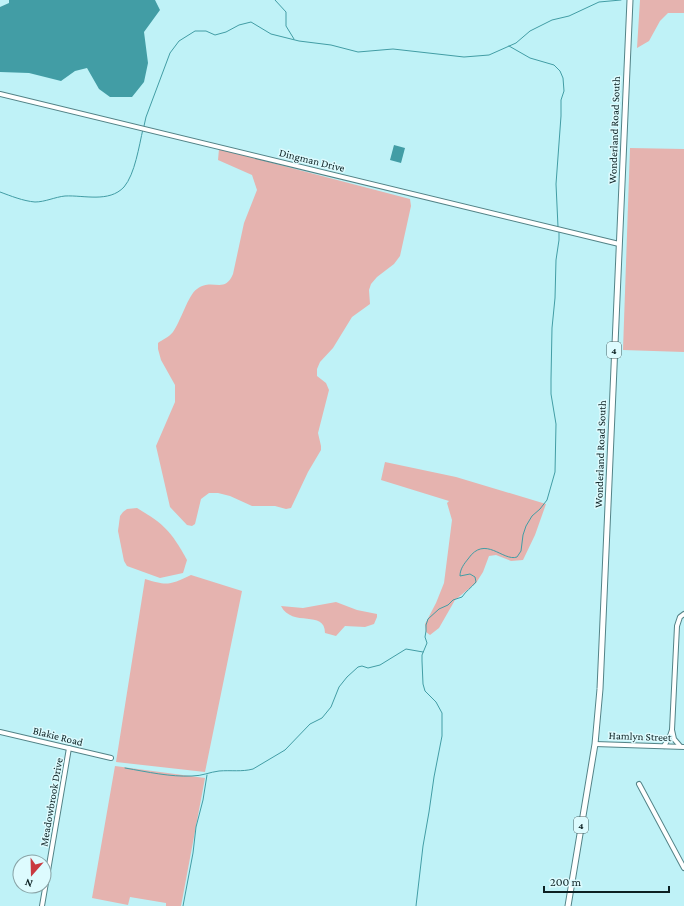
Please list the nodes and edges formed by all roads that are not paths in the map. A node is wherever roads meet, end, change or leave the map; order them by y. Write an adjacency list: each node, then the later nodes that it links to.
1 (630, 0): 3 (main road, Wonderland Road South / 4)
2 (0, 94): 3 (street, Dingman Drive)
3 (619, 244): 7 (main road, Wonderland Road South / 4)
4 (684, 614): 5 (street)
5 (672, 730): 8 (street); 9 (street)
6 (0, 732): 10 (street, Blakie Road)
7 (595, 744): 8 (street, Hamlyn Street); 15 (main road, Wonderland Road South / 4)
8 (664, 746): 9 (street, Hamlyn Street)
9 (682, 747)
10 (69, 748): 11 (street, Blakie Road); 14 (street, Meadowbrook Drive)
11 (111, 758)
12 (639, 784): 13 (street)
13 (684, 868)
14 (42, 906)
15 (568, 906)

